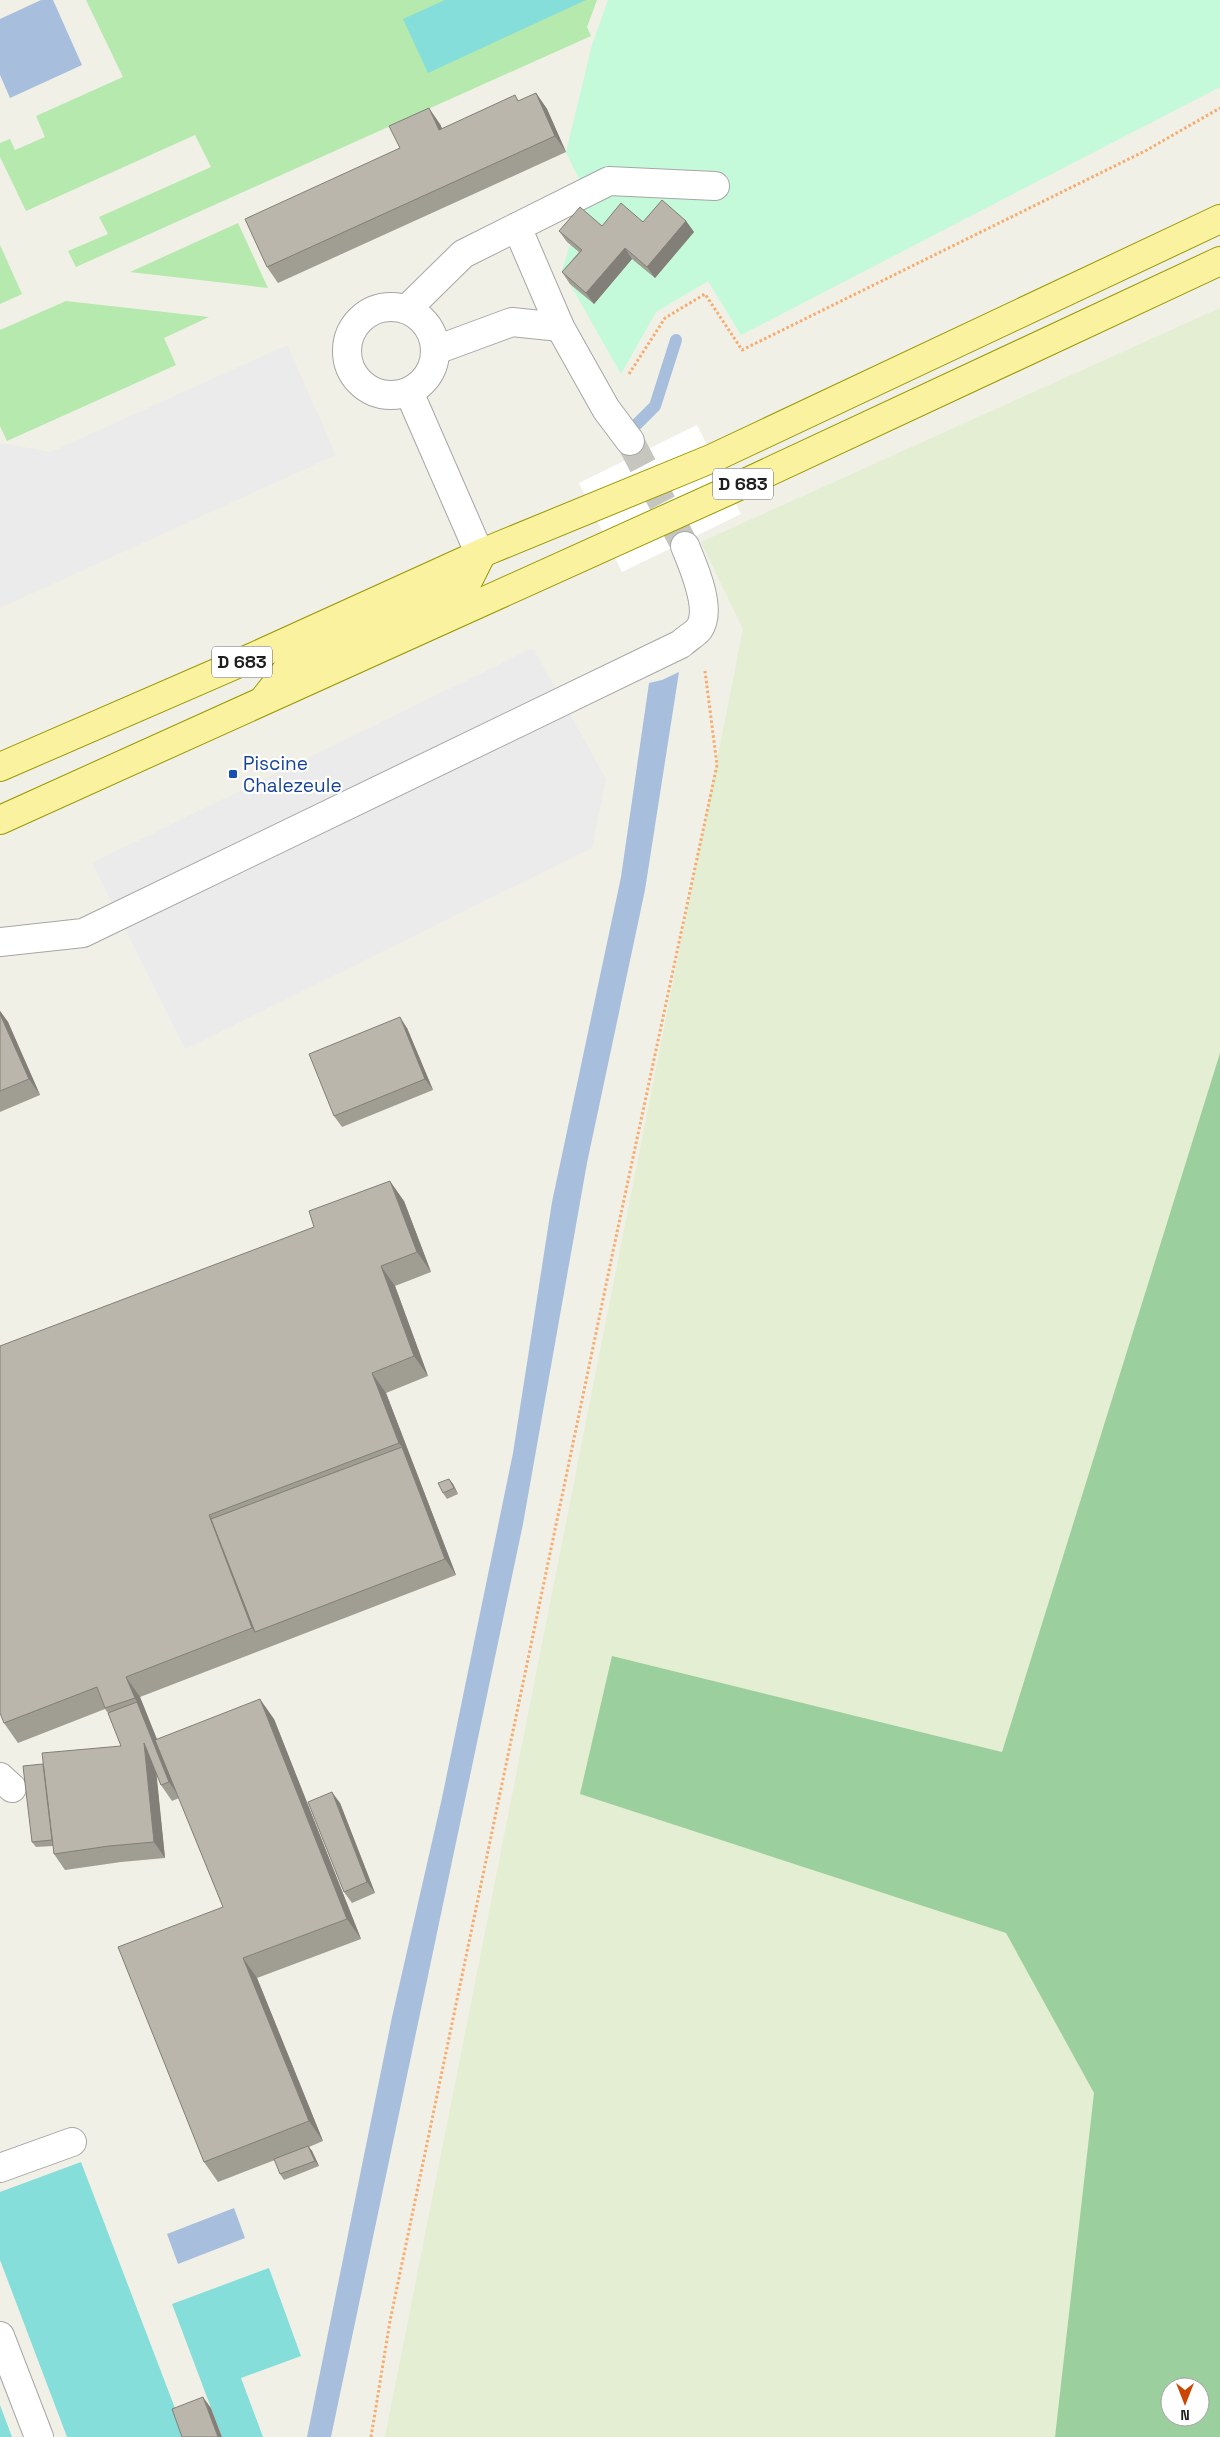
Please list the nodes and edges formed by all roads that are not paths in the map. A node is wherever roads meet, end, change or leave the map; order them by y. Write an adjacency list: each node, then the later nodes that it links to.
1 (715, 186): 3 (street)
2 (1220, 219): 11 (main road, D 683)
3 (517, 227): 5 (street); 6 (street)
4 (1220, 261): 12 (main road, D 683)
5 (407, 310): 7 (street); 8 (street)
6 (560, 328): 7 (street); 9 (street)
7 (436, 350): 8 (street)
8 (409, 392): 11 (street)
9 (630, 441)
10 (685, 546): 15 (street)
11 (482, 553): 12 (main road); 13 (main road, D 683)
12 (262, 701): 14 (main road, D 683)
13 (0, 767)
14 (0, 820)
15 (0, 942)
16 (72, 2142): 17 (street)
17 (0, 2168)
18 (0, 2336): 19 (street)
19 (39, 2437)

